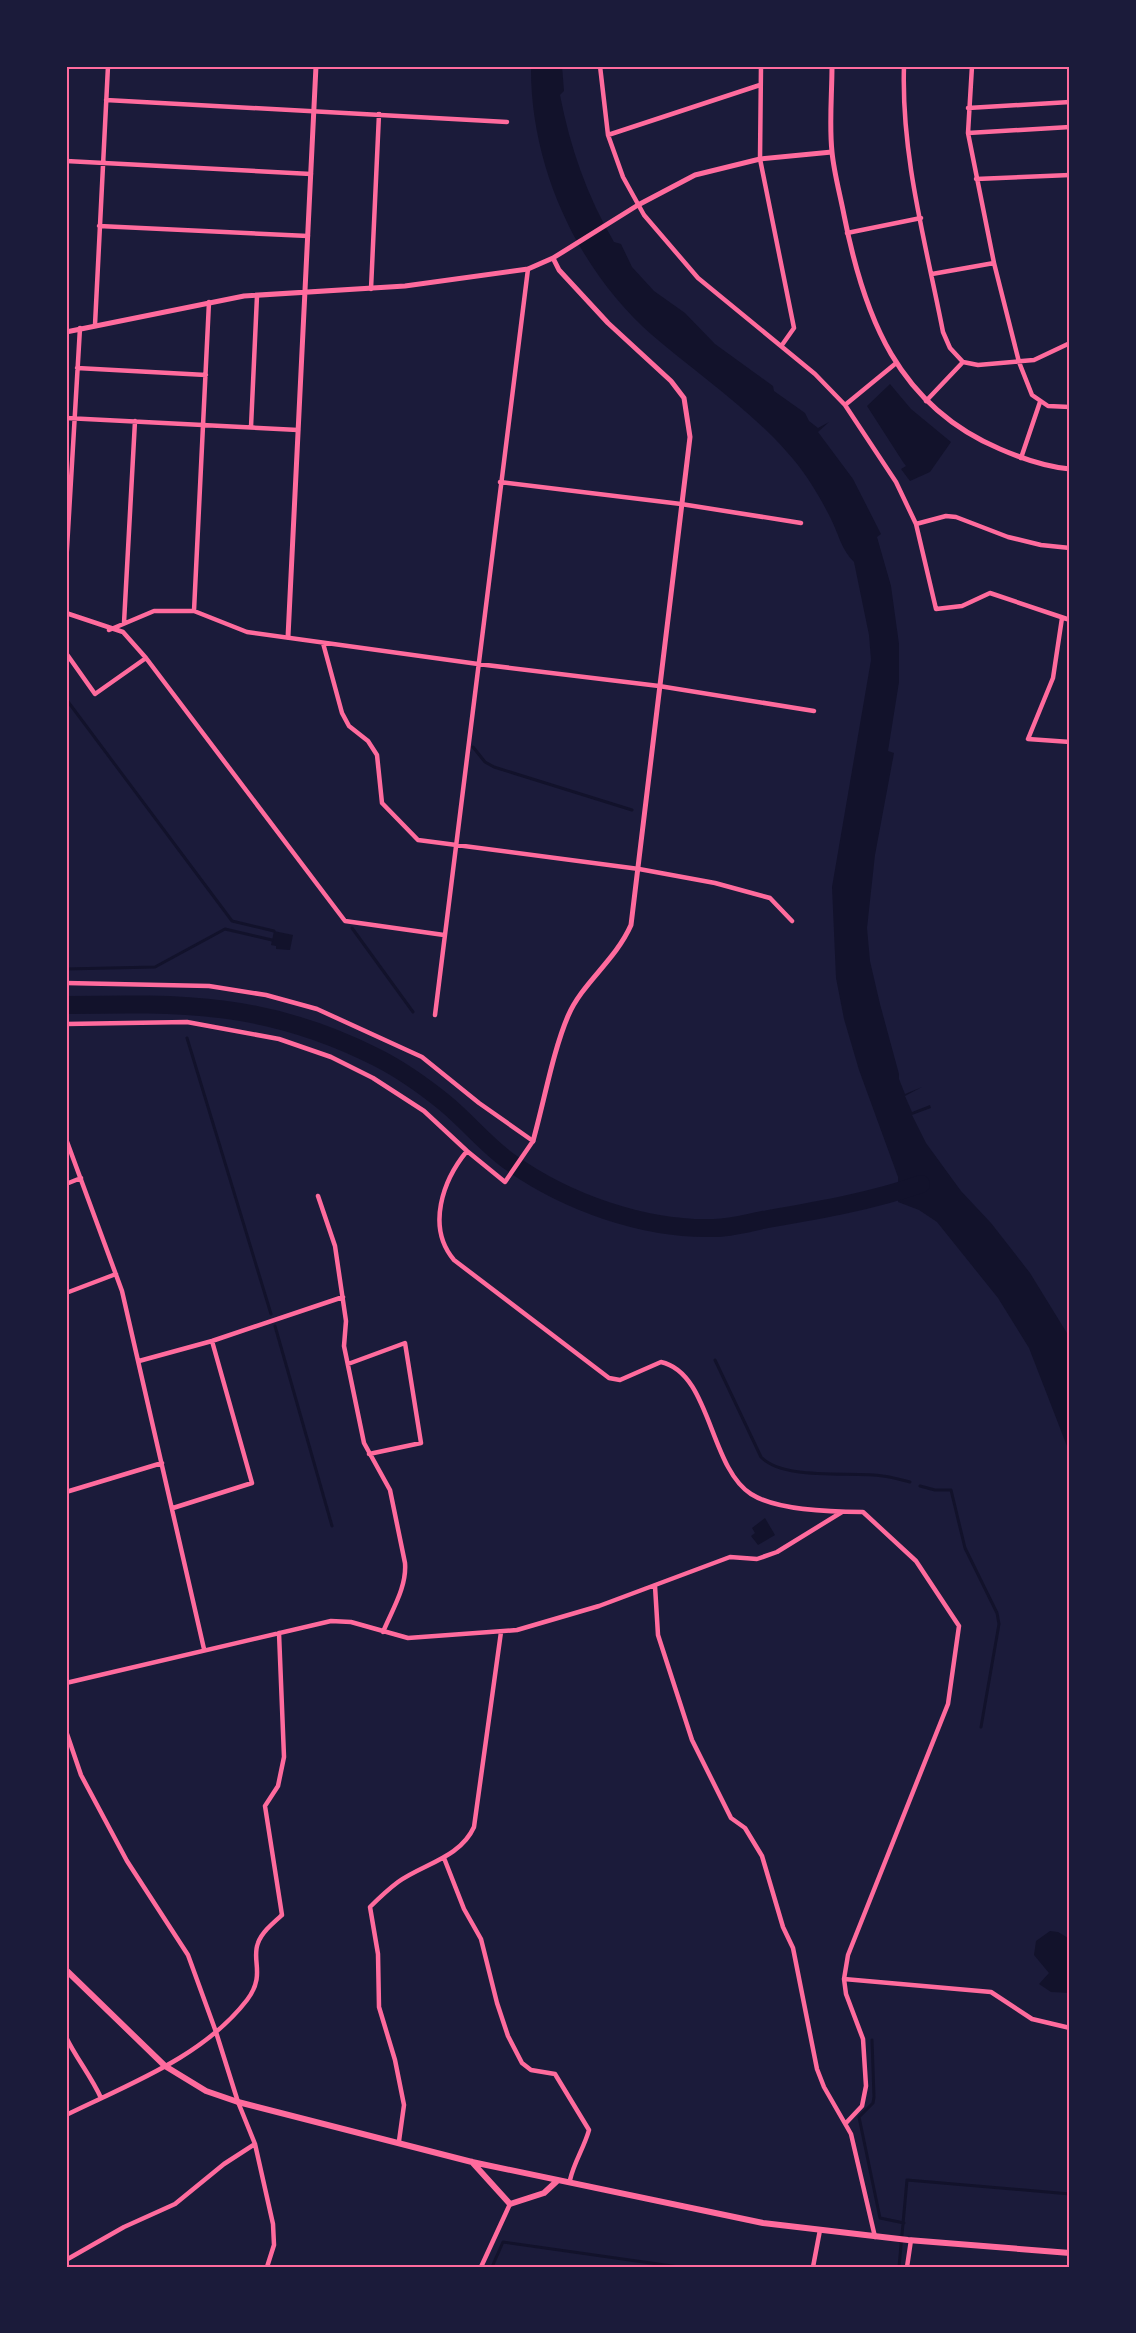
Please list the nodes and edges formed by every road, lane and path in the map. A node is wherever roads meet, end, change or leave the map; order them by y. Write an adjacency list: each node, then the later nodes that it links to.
1 (108, 66): 9 (street)
2 (316, 66): 12 (street)
3 (600, 66): 17 (street)
4 (760, 66): 8 (street)
5 (832, 66): 18 (street)
6 (904, 66): 26 (street)
7 (972, 66): 11 (street)
8 (760, 85): 17 (street); 19 (street)
9 (106, 100): 12 (street); 21 (street)
10 (1070, 102): 11 (street)
11 (968, 108): 16 (street)
12 (314, 112): 13 (street); 22 (street)
13 (379, 114): 14 (street); 34 (street)
14 (507, 122)
15 (1070, 127): 16 (street)
16 (968, 134): 24 (street)
17 (608, 135): 25 (street)
18 (832, 152): 19 (street); 28 (street)
19 (760, 159): 25 (street); 42 (street)
20 (66, 161): 21 (street)
21 (102, 163): 22 (street); 27 (street)
22 (311, 174): 29 (street)
23 (1070, 175): 24 (street)
24 (976, 179): 31 (street)
25 (638, 205): 30 (street); 42 (street)
26 (921, 218): 28 (street); 33 (street)
27 (99, 226): 29 (street); 38 (street)
28 (847, 233): 45 (street)
29 (308, 236): 35 (street)
30 (553, 258): 32 (street); 61 (street)
31 (994, 263): 33 (street); 44 (street)
32 (528, 269): 34 (street); 60 (street)
33 (932, 274): 43 (street)
34 (371, 289): 35 (street)
35 (305, 294): 36 (street); 57 (street)
36 (257, 296): 37 (street); 56 (street)
37 (209, 301): 38 (street); 47 (street)
38 (94, 325): 39 (street)
39 (80, 328): 40 (street); 46 (street)
40 (66, 332)
41 (1070, 343): 44 (street)
42 (782, 345): 50 (street)
43 (963, 362): 44 (street); 48 (street)
44 (1019, 362): 49 (street)
45 (895, 363): 48 (street); 50 (street)
46 (77, 368): 47 (street); 53 (street)
47 (206, 375): 55 (street)
48 (926, 401): 58 (street)
49 (1040, 402): 51 (street); 58 (street)
50 (845, 405): 63 (street)
51 (1070, 407)
52 (66, 418): 53 (street)
53 (74, 418): 54 (street); 65 (street)
54 (135, 421): 55 (street); 70 (street)
55 (204, 424): 56 (street); 66 (street)
56 (251, 427): 57 (street)
57 (298, 430): 72 (street)
58 (1021, 458): 59 (street)
59 (1070, 469)
60 (500, 482): 61 (street); 76 (street)
61 (681, 504): 62 (street); 77 (street)
62 (801, 523)
63 (916, 524): 64 (street); 68 (street)
64 (1070, 548)
65 (66, 565)
66 (194, 611): 70 (street); 72 (street)
67 (66, 613): 71 (street)
68 (1062, 618): 69 (street); 79 (street)
69 (1070, 620)
70 (124, 623): 71 (street)
71 (109, 630): 75 (street)
72 (288, 637): 73 (street)
73 (323, 643): 76 (street); 80 (street)
74 (66, 653): 75 (street)
75 (146, 658): 83 (street)
76 (478, 664): 77 (street); 80 (street)
77 (659, 686): 78 (street); 81 (street)
78 (814, 711)
79 (1070, 742)
80 (455, 846): 81 (street); 83 (street)
81 (639, 869): 82 (street); 88 (street)
82 (792, 921)
83 (444, 934): 85 (street)
84 (66, 983): 88 (street)
85 (435, 1015)
86 (66, 1024): 89 (street)
87 (66, 1139): 90 (street)
88 (531, 1143): 89 (street)
89 (467, 1151): 103 (street)
90 (81, 1178): 91 (street); 93 (street)
91 (66, 1184)
92 (318, 1196): 95 (street)
93 (116, 1274): 94 (street); 97 (street)
94 (66, 1293)
95 (343, 1297): 96 (street); 98 (street)
96 (212, 1341): 97 (street); 102 (street)
97 (139, 1361): 100 (street)
98 (348, 1364): 99 (street); 99 (street)
99 (369, 1454): 105 (street)
100 (162, 1463): 101 (street); 102 (street)
101 (66, 1492)
102 (173, 1508): 108 (street)
103 (842, 1512): 104 (street); 113 (street)
104 (655, 1586): 106 (street); 121 (street)
105 (383, 1632): 106 (street); 107 (street)
106 (501, 1632): 111 (street)
107 (279, 1633): 108 (street); 115 (street)
108 (204, 1649): 109 (street)
109 (66, 1683)
110 (66, 1731): 115 (street)
111 (444, 1858): 122 (street); 125 (street)
112 (66, 1970): 117 (main road)
113 (844, 1979): 114 (street); 121 (street)
114 (1070, 2028)
115 (216, 2032): 117 (street); 119 (street)
116 (66, 2037): 118 (street)
117 (165, 2066): 118 (street); 119 (main road)
118 (101, 2098): 120 (street)
119 (238, 2102): 122 (main road); 123 (street)
120 (66, 2115)
121 (846, 2123): 129 (street)
122 (399, 2141): 124 (main road)
123 (255, 2144): 132 (street); 133 (street)
124 (472, 2162): 126 (main road); 127 (main road)
125 (570, 2180): 126 (main road); 128 (main road)
126 (557, 2181): 127 (main road)
127 (510, 2204): 134 (street)
128 (820, 2230): 129 (main road); 135 (street)
129 (876, 2237): 130 (main road)
130 (910, 2240): 131 (main road); 136 (street)
131 (1070, 2253)
132 (66, 2260)
133 (267, 2267)
134 (482, 2267)
135 (813, 2267)
136 (907, 2267)

